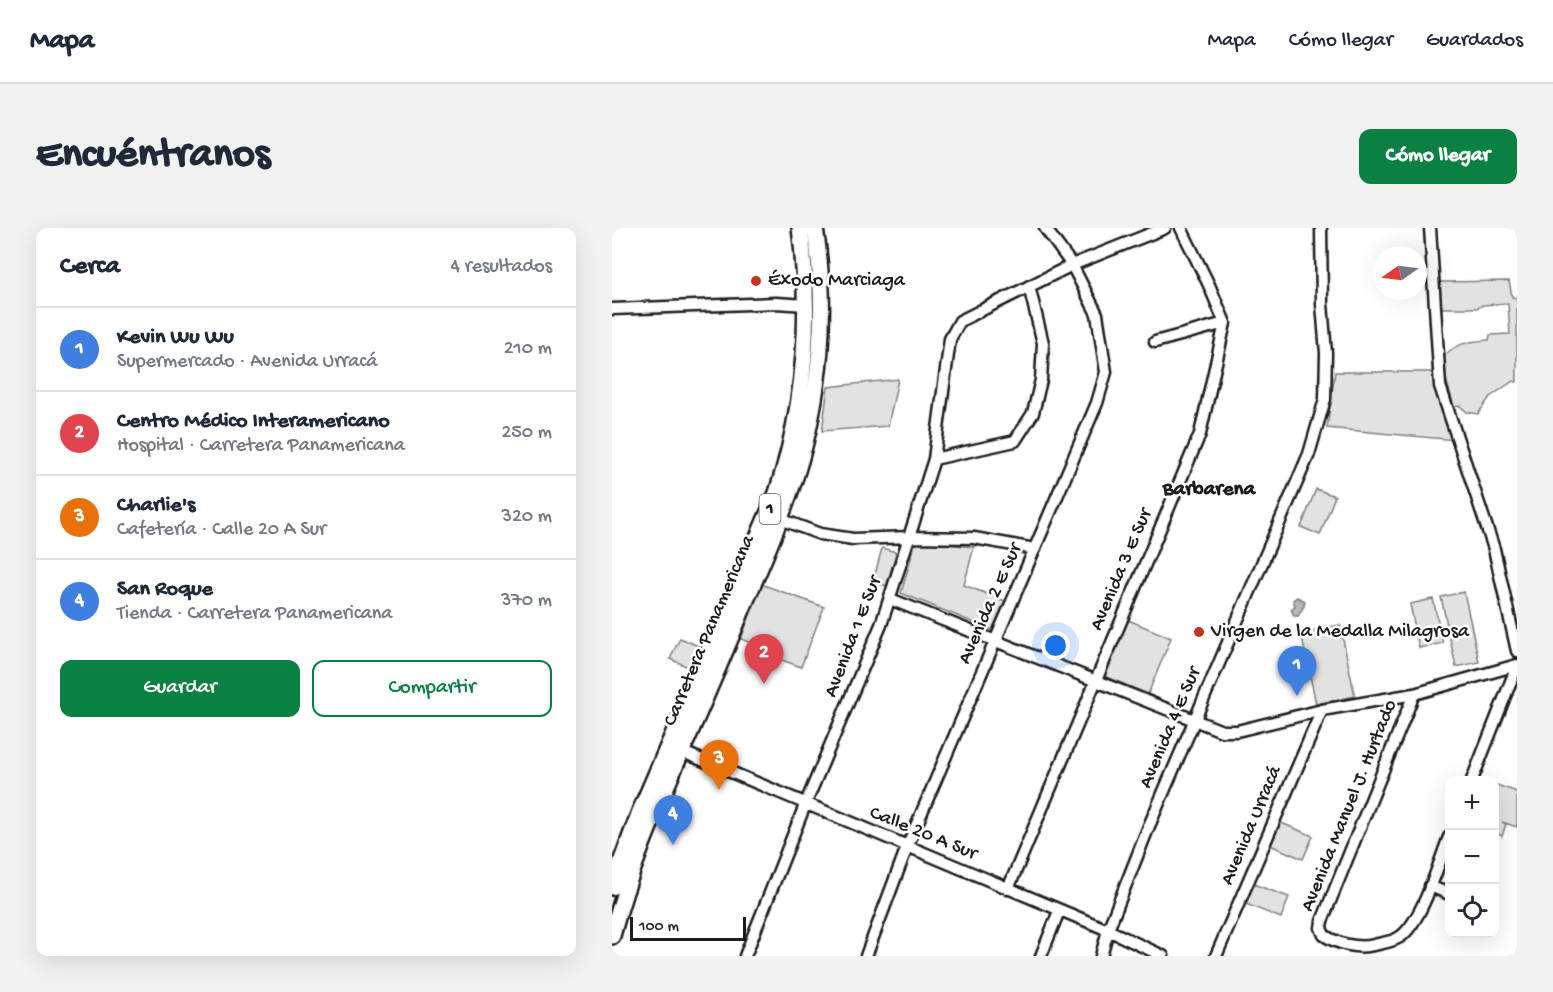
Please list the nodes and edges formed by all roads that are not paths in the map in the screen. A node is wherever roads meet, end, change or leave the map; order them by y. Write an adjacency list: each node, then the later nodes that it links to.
1 (800, 228): 10 (highway, Carretera Panamericana / 1)
2 (1045, 228): 8 (street, Avenida 2 E Sur)
3 (1166, 228): 8 (street)
4 (1181, 228): 12 (street)
5 (1321, 228): 26 (street, Avenida 4 E Sur)
6 (1430, 228): 21 (street)
7 (815, 231): 10 (highway); 14 (highway, Carretera Panamericana / 1)
8 (1072, 265): 9 (street); 18 (street, Avenida 2 E Sur)
9 (1029, 286): 15 (street, Avenida 1 E Sur); 15 (street)
10 (806, 305): 11 (street); 14 (highway); 27 (highway, Carretera Panamericana / 1)
11 (612, 309)
12 (1225, 323): 13 (street); 23 (street, Avenida 3 E Sur)
13 (1155, 342)
14 (817, 376): 16 (highway, Carretera Panamericana / 1)
15 (934, 459): 17 (street, Avenida 1 E Sur)
16 (780, 519): 17 (street); 27 (highway, Carretera Panamericana / 1)
17 (911, 537): 18 (street); 19 (street, Avenida 1 E Sur)
18 (1035, 549): 20 (street, Avenida 2 E Sur)
19 (890, 599): 20 (street); 29 (street, Avenida 1 E Sur)
20 (994, 640): 23 (street); 30 (street, Avenida 2 E Sur)
21 (1517, 651)
22 (1517, 665): 24 (street); 28 (street)
23 (1095, 681): 26 (street); 34 (street, Avenida 3 E Sur)
24 (1414, 694): 25 (street); 32 (street, Avenida Manuel J. Hurtado)
25 (1322, 710): 26 (street); 44 (street, Avenida Urracá)
26 (1193, 721): 37 (street, Avenida 4 E Sur)
27 (675, 749): 29 (street, Calle 20 A Sur); 33 (highway, Carretera Panamericana / 1); 38 (highway, Carretera Panamericana / 1)
28 (1474, 776)
29 (805, 805): 30 (street, Calle 20 A Sur); 39 (street, Avenida 1 E Sur)
30 (907, 847): 34 (street, Calle 20 A Sur); 40 (street, Avenida 2 E Sur)
31 (1445, 847): 32 (street)
32 (1430, 886): 35 (street)
33 (612, 887)
34 (1008, 889): 36 (street, Calle 20 A Sur)
35 (1445, 892)
36 (1059, 911): 37 (street, Calle 20 A Sur); 41 (street)
37 (1108, 930): 42 (street, Avenida 4 E Sur); 43 (street, Calle 20 A Sur)
38 (612, 936)
39 (745, 956)
40 (866, 956)
41 (1041, 956)
42 (1101, 956)
43 (1163, 956)
44 (1216, 956)

